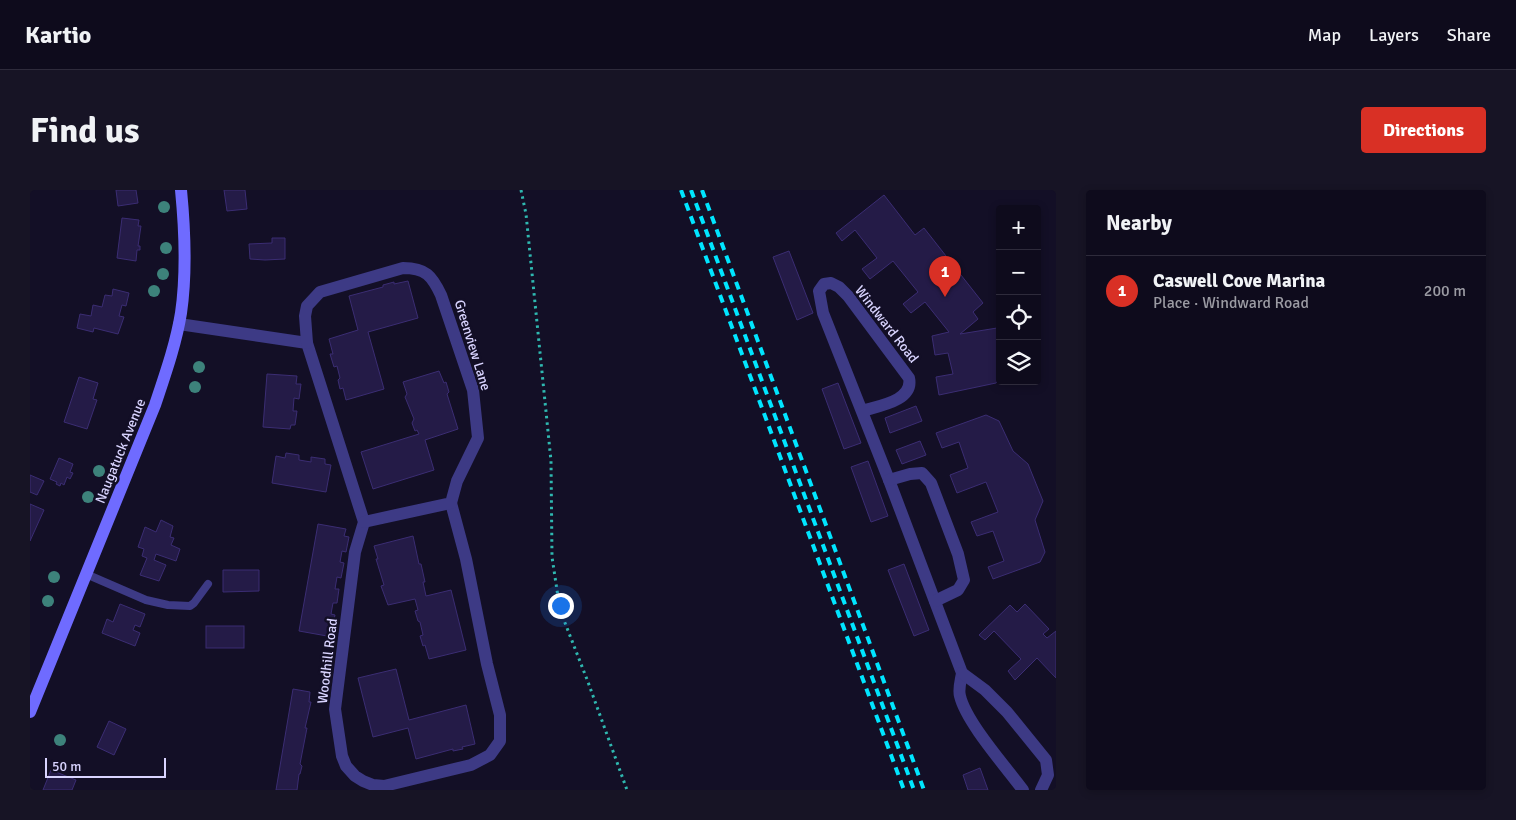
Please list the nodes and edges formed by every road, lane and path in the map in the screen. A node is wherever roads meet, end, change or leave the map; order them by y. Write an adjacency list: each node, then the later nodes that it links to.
1 (181, 190): 3 (main road, Naugatuck Avenue)
2 (521, 190): 14 (path)
3 (179, 324): 4 (street); 9 (main road, Naugatuck Avenue)
4 (307, 343): 7 (street, Greenview Lane); 8 (street)
5 (862, 411): 5 (street, Windward Road); 6 (street, Windward Road)
6 (889, 480): 11 (street, Windward Road); 11 (street)
7 (451, 504): 8 (street); 8 (street, Woodhill Road)
8 (364, 522)
9 (86, 574): 10 (lane); 13 (main road, Naugatuck Avenue)
10 (208, 584)
11 (935, 601): 12 (street, Windward Road)
12 (962, 673): 15 (street, Windward Road); 16 (street, Windward Road)
13 (30, 712)
14 (627, 790)
15 (1023, 790)
16 (1041, 790)

